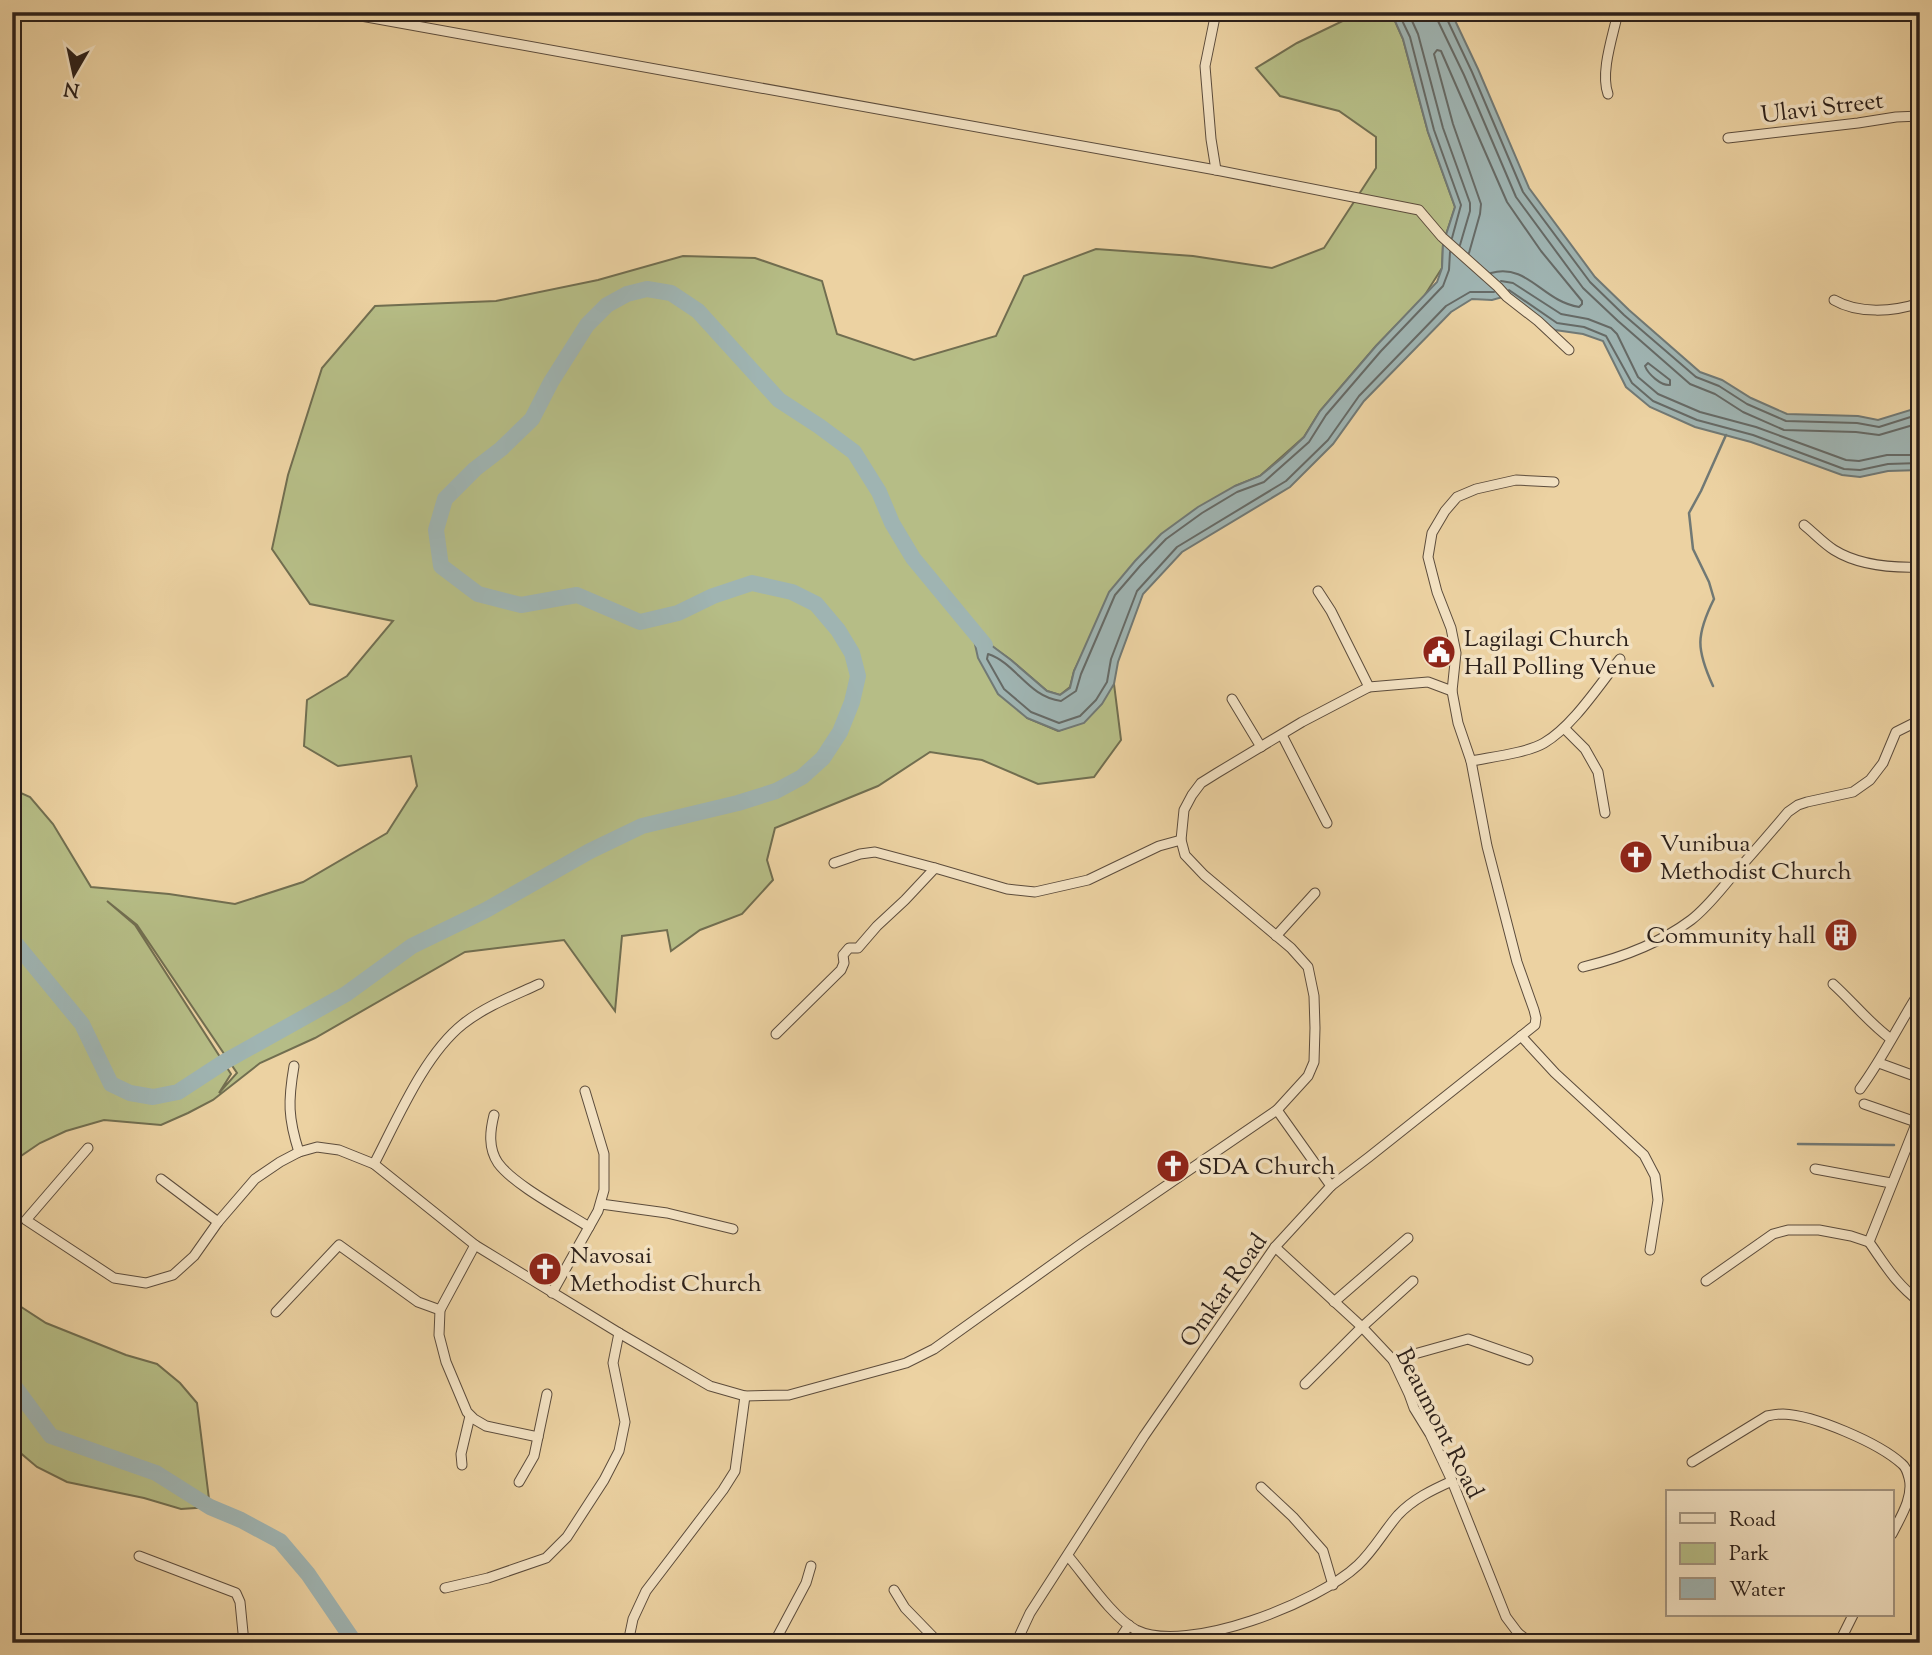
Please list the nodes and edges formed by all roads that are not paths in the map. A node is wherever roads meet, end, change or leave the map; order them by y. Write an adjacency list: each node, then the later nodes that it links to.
1 (339, 12): 7 (street)
2 (1216, 12): 7 (street)
3 (1618, 12): 4 (street)
4 (1608, 94)
5 (1920, 116): 6 (street, Ulavi Street)
6 (1728, 138)
7 (1216, 170): 10 (street)
8 (1834, 300): 9 (street)
9 (1920, 303)
10 (1569, 351)
11 (1554, 482): 17 (street)
12 (1804, 525): 13 (street)
13 (1920, 567)
14 (1318, 591): 16 (street)
15 (1620, 659): 20 (street)
16 (1368, 687): 17 (street); 21 (street)
17 (1452, 691): 23 (street)
18 (1232, 699): 22 (street)
19 (1920, 720): 31 (street)
20 (1564, 728): 23 (street); 24 (street)
21 (1282, 736): 22 (street); 25 (street)
22 (1261, 747): 26 (street)
23 (1471, 761): 36 (street, Omkar Road)
24 (1605, 813)
25 (1327, 823)
26 (1181, 840): 28 (street); 30 (street)
27 (835, 863): 28 (street)
28 (935, 867): 35 (street)
29 (1315, 893): 30 (street)
30 (1276, 936): 44 (street)
31 (1583, 967)
32 (539, 984): 49 (street)
33 (1833, 984): 37 (street)
34 (1920, 991): 37 (street)
35 (776, 1034)
36 (1521, 1036): 53 (street, Omkar Road); 62 (street)
37 (1891, 1039): 38 (street)
38 (1879, 1063): 40 (street); 41 (street)
39 (294, 1066): 48 (street)
40 (1920, 1078)
41 (1860, 1089)
42 (585, 1091): 54 (street)
43 (1864, 1104): 46 (street)
44 (1277, 1111): 53 (street); 76 (street)
45 (494, 1115): 56 (street)
46 (1918, 1118): 52 (street)
47 (88, 1148): 55 (street)
48 (299, 1152): 49 (street); 55 (street)
49 (374, 1164): 60 (street)
50 (1815, 1169): 52 (street)
51 (161, 1179): 55 (street)
52 (1891, 1183): 59 (street)
53 (1331, 1186): 61 (street, Omkar Road)
54 (601, 1203): 56 (street); 57 (street)
55 (218, 1222)
56 (589, 1227): 65 (street)
57 (733, 1229)
58 (1408, 1238): 66 (street)
59 (1869, 1242): 64 (street); 67 (street)
60 (475, 1245): 65 (street); 68 (street)
61 (1275, 1247): 66 (street, Beaumont Road); 86 (street, Omkar Road)
62 (1650, 1250)
63 (1413, 1281): 70 (street)
64 (1706, 1281)
65 (552, 1293): 71 (street)
66 (1334, 1302): 70 (street, Beaumont Road)
67 (1920, 1302)
68 (440, 1310): 69 (street); 77 (street)
69 (276, 1312)
70 (1362, 1327): 72 (street, Beaumont Road); 74 (street)
71 (620, 1333): 76 (street); 89 (street)
72 (1393, 1360): 73 (street); 81 (street, Beaumont Road)
73 (1528, 1360)
74 (1305, 1384)
75 (547, 1394): 78 (street)
76 (745, 1396): 97 (street)
77 (470, 1416): 78 (street); 80 (street)
78 (538, 1437): 82 (street)
79 (1692, 1462): 84 (street)
80 (461, 1465)
81 (1452, 1481): 88 (street); 94 (street, Beaumont Road)
82 (519, 1482)
83 (1261, 1488): 88 (street)
84 (1894, 1530)
85 (139, 1556): 96 (street)
86 (1068, 1556): 92 (street); 100 (street, Omkar Road)
87 (811, 1566): 98 (street)
88 (1333, 1585): 93 (street)
89 (445, 1588)
90 (894, 1590): 99 (street)
91 (1852, 1616): 105 (street)
92 (1129, 1625): 95 (street); 101 (street)
93 (1213, 1632): 95 (street); 102 (street)
94 (1518, 1633): 103 (street); 104 (street, Beaumont Road)
95 (1147, 1639)
96 (244, 1643)
97 (628, 1643)
98 (774, 1643)
99 (939, 1643)
100 (1016, 1643)
101 (1117, 1643)
102 (1216, 1643)
103 (1513, 1643)
104 (1531, 1643)
105 (1839, 1643)

